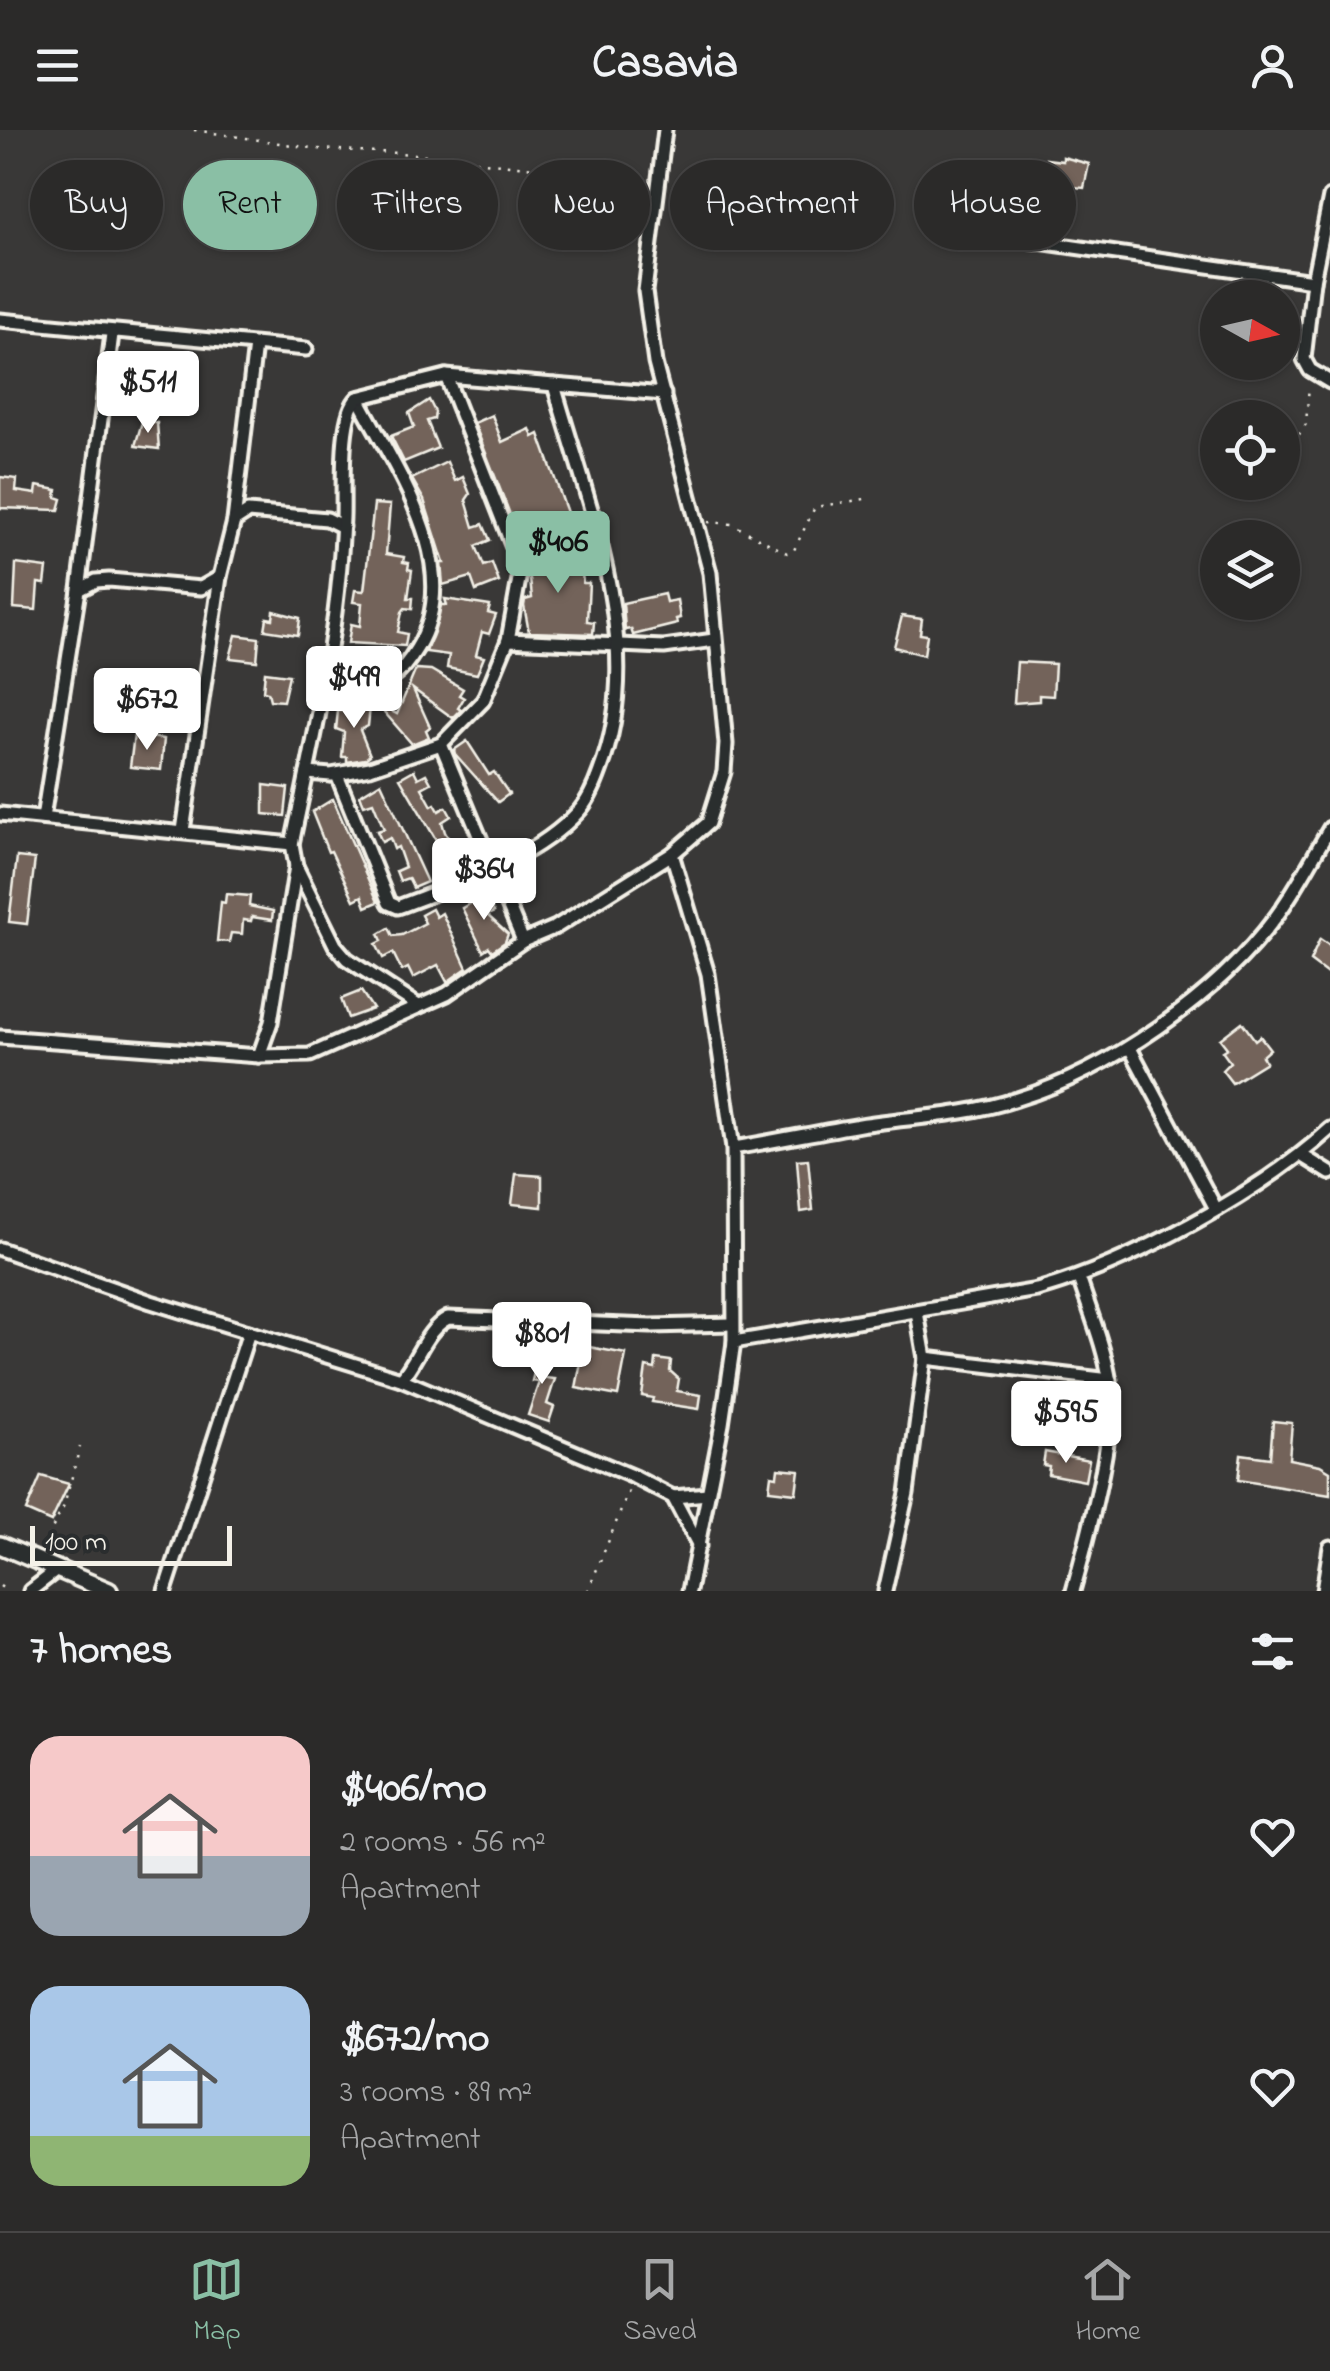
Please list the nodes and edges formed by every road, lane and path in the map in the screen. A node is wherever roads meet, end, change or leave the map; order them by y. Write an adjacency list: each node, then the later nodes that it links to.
1 (194, 130): 3 (path)
2 (664, 130): 3 (street)
3 (655, 183): 15 (street)
4 (1330, 196): 6 (street)
5 (1076, 247): 6 (street)
6 (1313, 281): 11 (street)
7 (0, 320): 8 (street)
8 (112, 334): 9 (street); 23 (street)
9 (255, 345): 10 (street); 19 (street)
10 (306, 349)
11 (1310, 370): 13 (street); 17 (path)
12 (446, 376): 14 (street); 16 (street); 24 (street)
13 (1330, 382)
14 (554, 385): 15 (street); 26 (street)
15 (664, 394): 20 (street)
16 (358, 398): 21 (street); 27 (street)
17 (1300, 434)
18 (864, 499): 20 (path)
19 (234, 521): 21 (street); 22 (street)
20 (697, 524): 25 (street)
21 (343, 526): 27 (street)
22 (220, 577): 23 (street); 34 (street)
23 (78, 590): 32 (street)
24 (508, 640): 26 (street); 28 (street)
25 (714, 640): 26 (street); 36 (street)
26 (618, 646): 38 (street)
27 (325, 691): 29 (street)
28 (441, 744): 30 (street); 38 (street)
29 (307, 773): 30 (street); 35 (street)
30 (337, 774): 38 (street)
31 (0, 814): 32 (street)
32 (43, 818): 34 (street)
33 (1330, 828): 42 (street)
34 (183, 831): 35 (street)
35 (292, 844): 37 (street)
36 (672, 854): 39 (street); 45 (street)
37 (296, 866): 40 (street); 43 (street)
38 (492, 870): 39 (street)
39 (523, 940): 40 (street)
40 (417, 1005): 43 (street)
41 (0, 1036): 43 (street)
42 (1130, 1048): 45 (street); 48 (street)
43 (259, 1056)
44 (1330, 1129): 46 (street)
45 (733, 1148): 52 (street)
46 (1301, 1156): 47 (street); 48 (street)
47 (1330, 1173)
48 (1216, 1207): 50 (street)
49 (0, 1249): 53 (street)
50 (1079, 1278): 51 (street); 57 (street)
51 (917, 1312): 54 (street); 55 (street)
52 (732, 1324): 54 (street); 56 (street)
53 (249, 1332): 56 (street); 71 (street)
54 (734, 1342): 60 (street)
55 (924, 1358): 57 (street); 74 (street)
56 (400, 1379): 59 (street)
57 (1110, 1380): 75 (street)
58 (80, 1447): 65 (path)
59 (634, 1477): 61 (street); 72 (path)
60 (708, 1494): 61 (street); 63 (street)
61 (673, 1498): 63 (street)
62 (0, 1545): 65 (street)
63 (699, 1546): 73 (street)
64 (1330, 1548): 76 (street)
65 (35, 1561): 66 (street)
66 (57, 1570): 69 (street); 70 (street)
67 (0, 1586): 68 (path)
68 (7, 1591)
69 (30, 1591)
70 (109, 1591)
71 (165, 1591)
72 (588, 1591)
73 (689, 1591)
74 (886, 1591)
75 (1074, 1591)
76 (1324, 1591)

